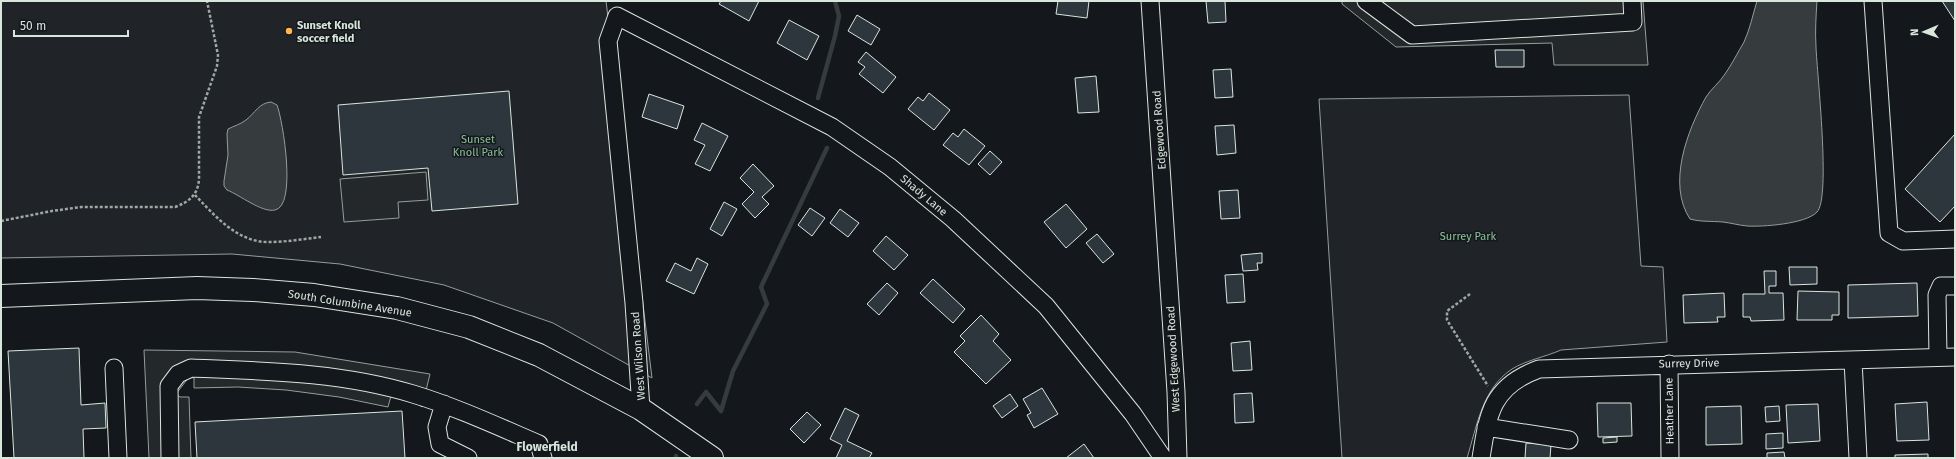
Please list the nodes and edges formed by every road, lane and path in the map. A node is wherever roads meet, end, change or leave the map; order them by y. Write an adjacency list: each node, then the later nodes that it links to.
1 (207, 1): 7 (path)
2 (1150, 1): 11 (street, Edgewood Road)
3 (1366, 1): 4 (street)
4 (1632, 1)
5 (1873, 1): 10 (street)
6 (616, 16): 22 (street, West Wilson Road); 30 (street, Shady Lane)
7 (195, 195): 8 (path); 9 (path)
8 (1, 221)
9 (321, 237)
10 (1955, 239)
11 (1167, 260): 31 (street, West Edgewood Road)
12 (1955, 286): 15 (street)
13 (1470, 294): 20 (path)
14 (1, 296): 22 (main road, South Columbine Avenue)
15 (1938, 357): 16 (street, Surrey Drive); 17 (street, Surrey Drive)
16 (1955, 357)
17 (1853, 360): 18 (street, Surrey Drive); 34 (street)
18 (1668, 364): 20 (street, Surrey Drive); 33 (street, Heather Lane)
19 (114, 368): 25 (street)
20 (1496, 398): 23 (street, Surrey Drive)
21 (444, 404): 26 (street); 27 (street); 28 (street)
22 (641, 409): 29 (main road, South Columbine Avenue)
23 (1486, 427): 24 (street); 32 (street, Surrey Drive)
24 (1569, 440)
25 (118, 458)
26 (170, 458)
27 (468, 458)
28 (543, 458)
29 (712, 458)
30 (1163, 458)
31 (1178, 458)
32 (1482, 458)
33 (1670, 458)
34 (1858, 458)

